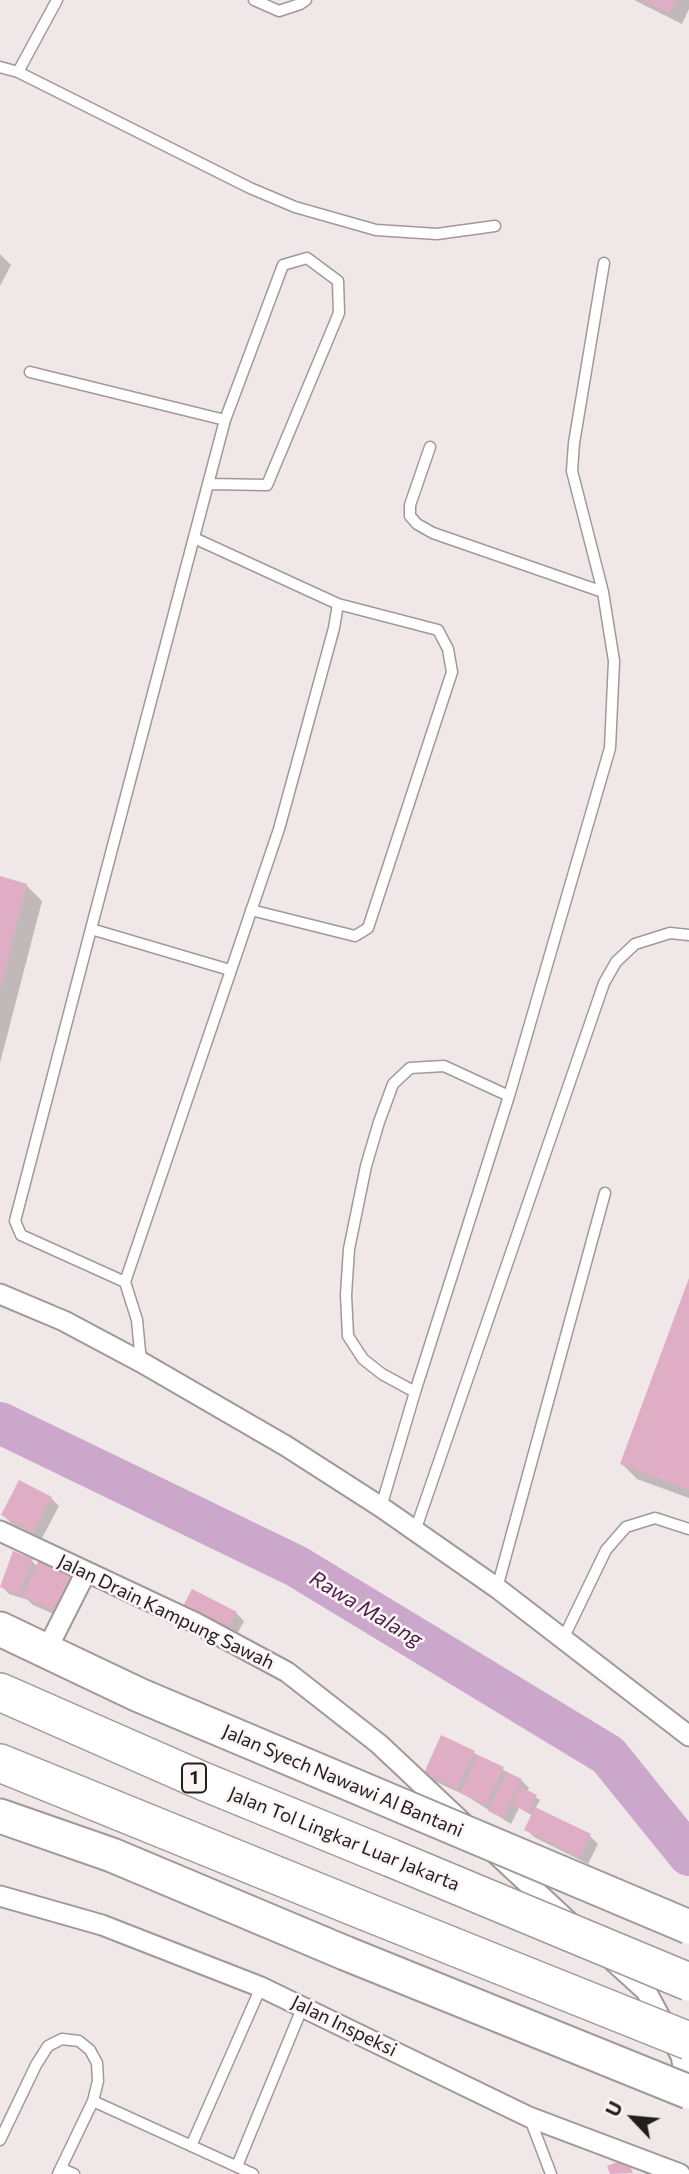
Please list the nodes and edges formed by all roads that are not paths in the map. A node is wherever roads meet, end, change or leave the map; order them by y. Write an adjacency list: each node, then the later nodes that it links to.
1 (57, 0): 5 (lane)
2 (254, 0): 3 (lane)
3 (306, 0)
4 (0, 67): 5 (lane)
5 (18, 72): 6 (lane)
6 (495, 226)
7 (604, 263): 13 (lane)
8 (30, 372): 9 (lane)
9 (225, 420): 11 (lane); 11 (lane)
10 (430, 447): 13 (lane)
11 (208, 484): 12 (lane)
12 (194, 538): 14 (lane); 16 (lane)
13 (603, 592): 19 (lane)
14 (338, 604): 15 (lane); 15 (lane)
15 (251, 910): 18 (lane)
16 (91, 929): 18 (lane); 21 (lane)
17 (689, 935): 28 (lane)
18 (230, 971): 21 (lane)
19 (509, 1096): 24 (lane); 24 (lane)
20 (606, 1193): 30 (lane)
21 (125, 1282): 23 (lane)
22 (0, 1294): 23 (street)
23 (141, 1362): 25 (street)
24 (415, 1392): 25 (lane)
25 (381, 1507): 28 (street)
26 (689, 1529): 32 (lane)
27 (0, 1531): 29 (street, Jalan Drain Kampung Sawah)
28 (415, 1531): 30 (street)
29 (86, 1572): 33 (street); 44 (street, Jalan Drain Kampung Sawah)
30 (497, 1588): 32 (street)
31 (0, 1629): 33 (highway, Jalan Syech Nawawi Al Bantani)
32 (563, 1639): 35 (street)
33 (46, 1651): 39 (highway, Jalan Syech Nawawi Al Bantani, bridge)
34 (0, 1692): 40 (highway, Jalan Tol Lingkar Luar Jakarta / 1, bridge)
35 (689, 1736)
36 (0, 1763): 43 (highway, bridge)
37 (0, 1816): 44 (highway, bridge)
38 (0, 1896): 41 (street, Jalan Inspeksi)
39 (689, 1927)
40 (689, 1982)
41 (261, 1987): 42 (street, Jalan Inspeksi); 48 (lane)
42 (303, 2006): 46 (street, Jalan Inspeksi); 49 (lane)
43 (689, 2040)
44 (689, 2094)
45 (93, 2101): 47 (lane); 48 (lane); 50 (lane)
46 (529, 2117): 53 (lane); 54 (street, Jalan Inspeksi)
47 (0, 2140)
48 (191, 2146): 49 (lane)
49 (237, 2166): 52 (lane)
50 (60, 2171): 51 (lane)
51 (74, 2174)
52 (253, 2174)
53 (551, 2174)
54 (680, 2174)

